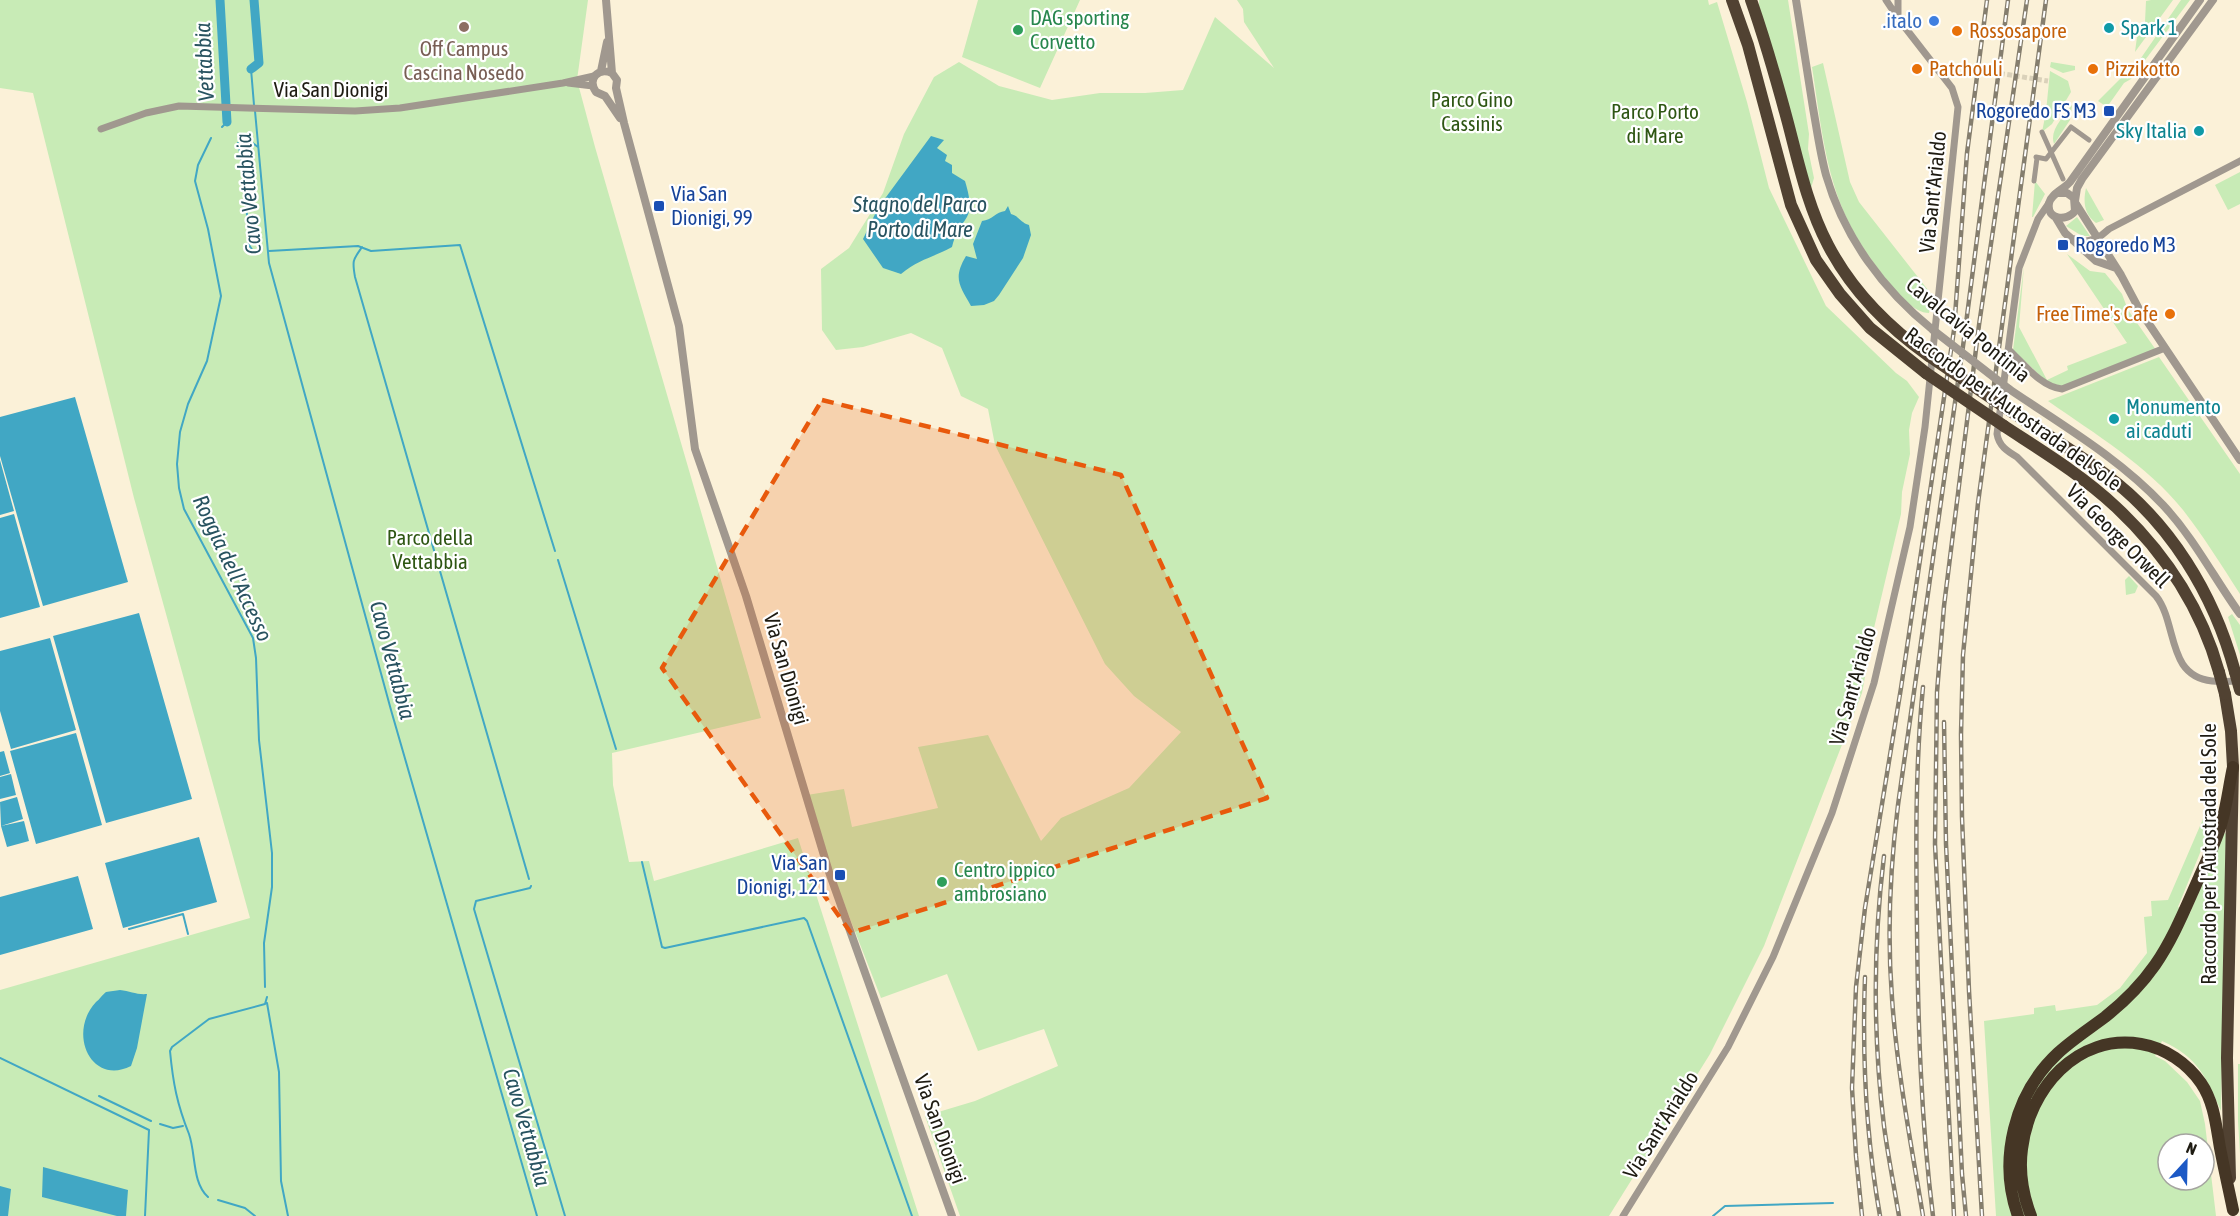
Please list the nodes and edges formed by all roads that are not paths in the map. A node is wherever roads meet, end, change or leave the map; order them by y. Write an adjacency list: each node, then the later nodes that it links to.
1 (606, 0): 12 (street, Via San Dionigi)
2 (1732, 0): 41 (highway, Raccordo per l'Autostrada del Sole, bridge)
3 (1796, 0): 38 (street, Cavalcavia Pontinia, bridge)
4 (1886, 0): 11 (street, Via Sant'Arialdo)
5 (1898, 0): 11 (street)
6 (2195, 0): 10 (street)
7 (2200, 0): 10 (street)
8 (2213, 0): 29 (street)
9 (1752, 4): 39 (highway, Raccordo per l'Autostrada del Sole, bridge)
10 (2192, 11): 27 (street)
11 (1900, 21): 44 (street, Via Sant'Arialdo)
12 (608, 36): 13 (street, Via San Dionigi); 14 (street, Via San Dionigi)
13 (612, 73): 14 (street, Via San Dionigi); 17 (street, Via San Dionigi)
14 (598, 74): 15 (street, Via San Dionigi); 16 (street, Via San Dionigi)
15 (563, 83): 16 (street, Via San Dionigi); 20 (street, Via San Dionigi)
16 (592, 86): 18 (street, Via San Dionigi)
17 (616, 88): 18 (street); 19 (street, Via San Dionigi)
18 (605, 96): 19 (street, Via San Dionigi)
19 (624, 123): 43 (street, Via San Dionigi)
20 (101, 129)
21 (2042, 132): 23 (street)
22 (2089, 140): 23 (street)
23 (2051, 151): 25 (street); 26 (street)
24 (2240, 161): 32 (street)
25 (2063, 179)
26 (2034, 181)
27 (2058, 193): 28 (street); 29 (street)
28 (2049, 203): 30 (street); 35 (street, Via George Orwell)
29 (2075, 203): 30 (street); 32 (street)
30 (2056, 218): 31 (street)
31 (2068, 237): 32 (street); 33 (street)
32 (2097, 239): 33 (street)
33 (2116, 268): 34 (street)
34 (2165, 348): 35 (street); 36 (street)
35 (2009, 350): 39 (street, Via George Orwell)
36 (2236, 445): 37 (street)
37 (2240, 460)
38 (2240, 614)
39 (2238, 676): 40 (highway, Raccordo per l'Autostrada del Sole, bridge)
40 (2240, 690)
41 (2233, 767): 42 (highway, Raccordo per l'Autostrada del Sole); 45 (highway)
42 (2234, 1213): 46 (highway)
43 (952, 1216)
44 (1623, 1216)
45 (2018, 1216)
46 (2031, 1216)

